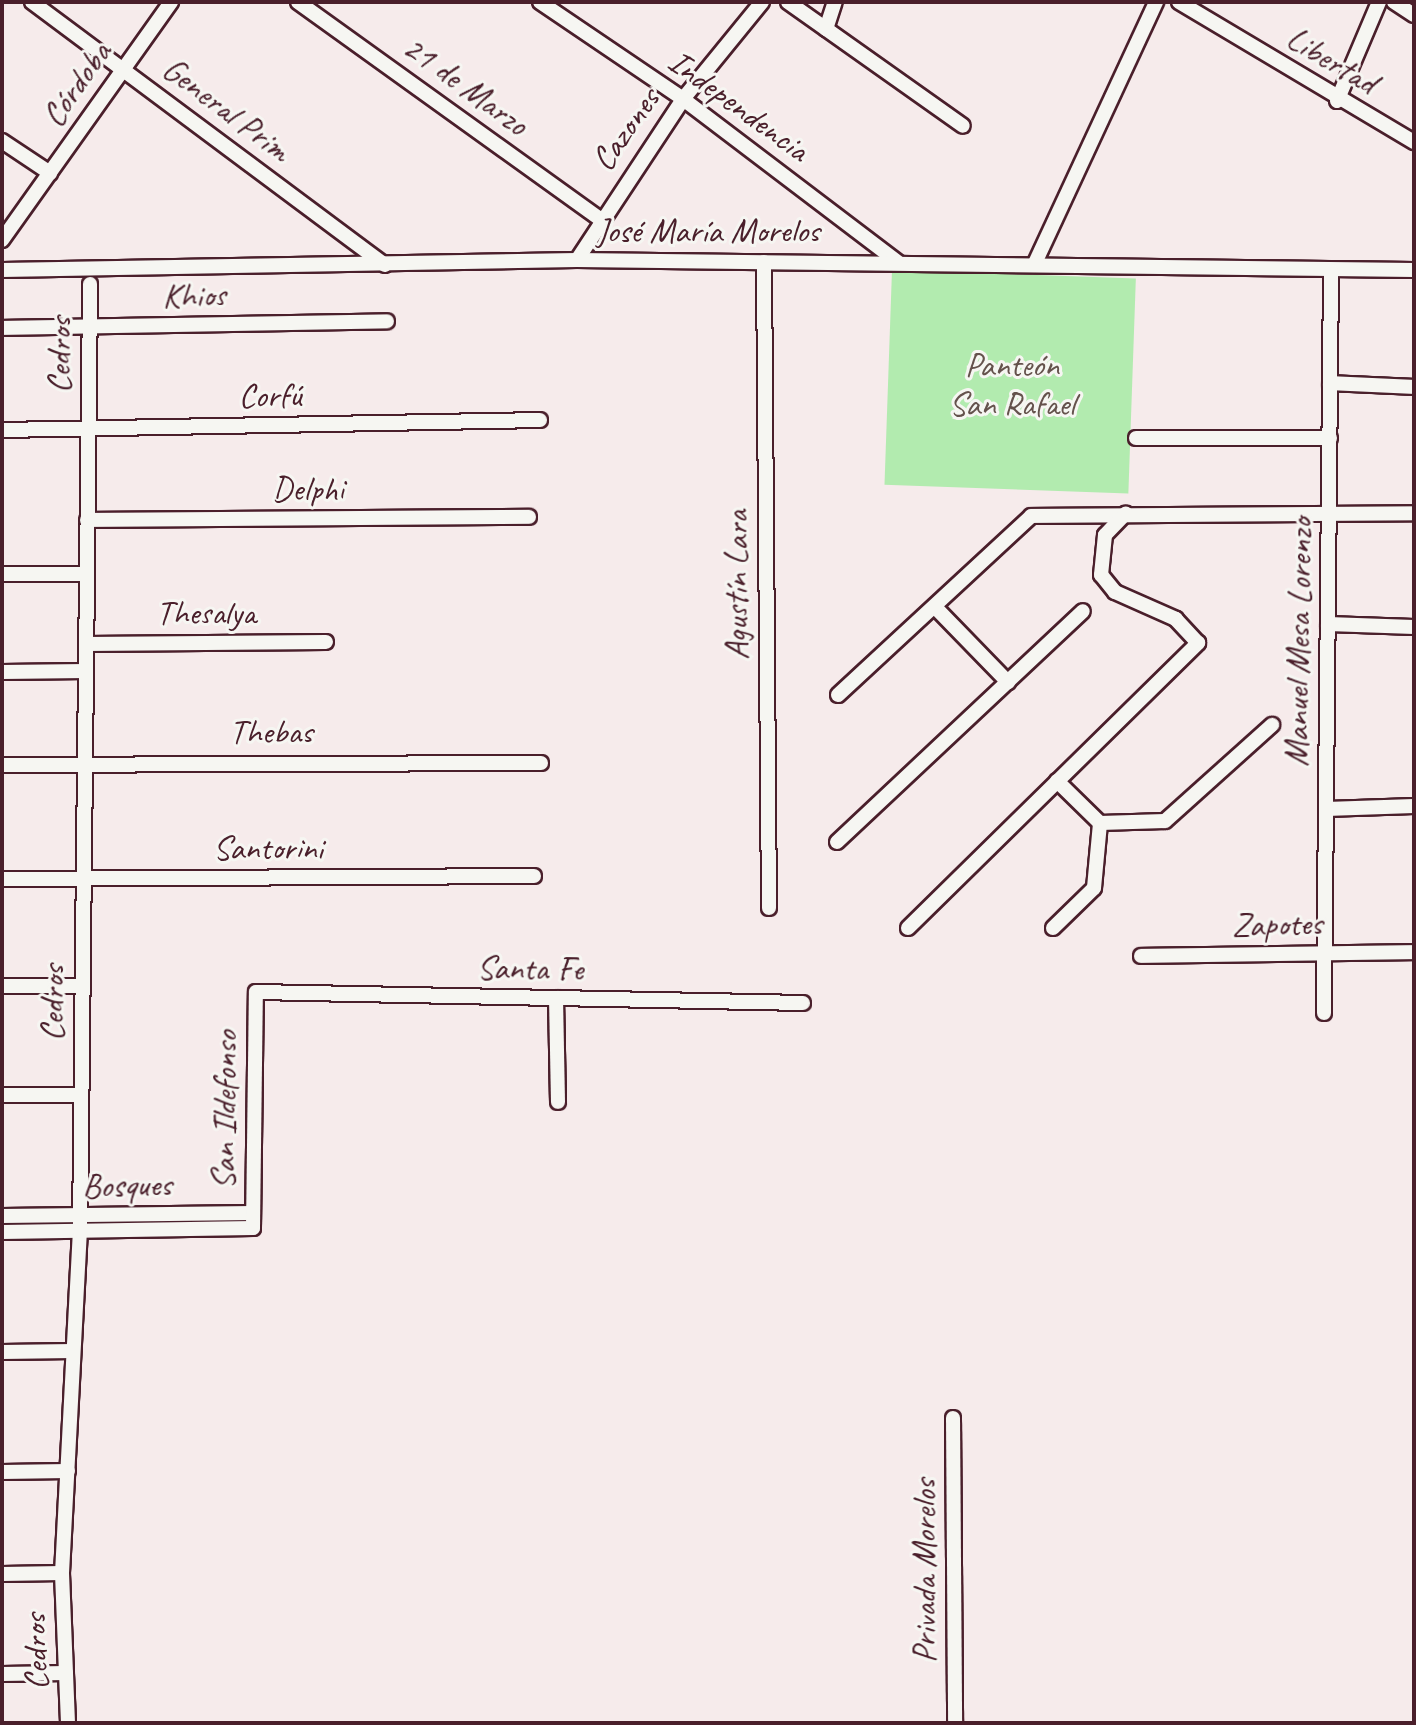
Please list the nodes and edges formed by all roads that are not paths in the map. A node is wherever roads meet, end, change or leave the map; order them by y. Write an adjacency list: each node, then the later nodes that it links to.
1 (32, 2): 14 (street, General Prim)
2 (171, 2): 14 (street, Córdoba)
3 (298, 2): 21 (street, 21 de Marzo)
4 (540, 2): 15 (street, Independencia)
5 (762, 2): 15 (street, Cazones)
6 (788, 2): 13 (street)
7 (835, 2): 13 (street)
8 (1156, 2): 26 (street)
9 (1179, 2): 16 (street, Libertad)
10 (1379, 2): 16 (street)
11 (1394, 2): 12 (street)
12 (1414, 15)
13 (826, 29): 17 (street)
14 (123, 69): 20 (street, Córdoba); 27 (street, General Prim)
15 (683, 99): 21 (street, Cazones); 25 (street, Independencia)
16 (1337, 101): 19 (street, Libertad)
17 (963, 126)
18 (2, 141): 20 (street)
19 (1414, 142)
20 (50, 173): 22 (street, Córdoba)
21 (599, 218): 23 (street, Cazones)
22 (2, 240)
23 (577, 260): 24 (street, José María Morelos); 27 (street, José María Morelos)
24 (764, 262): 25 (street, José María Morelos); 71 (street, Agustín Lara)
25 (899, 262): 26 (street, José María Morelos)
26 (1035, 263): 30 (street, José María Morelos)
27 (385, 265): 28 (street, José María Morelos)
28 (2, 270)
29 (1414, 270): 30 (street, José María Morelos)
30 (1331, 271): 35 (street, Manuel Mesa Lorenzo)
31 (90, 284): 33 (street, Cedros)
32 (387, 321): 33 (street, Khios)
33 (90, 327): 34 (street, Khios); 38 (street, Cedros)
34 (2, 328)
35 (1330, 383): 36 (street); 41 (street, Manuel Mesa Lorenzo)
36 (1414, 387)
37 (540, 420): 38 (street, Corfú)
38 (88, 429): 39 (street, Corfú); 46 (street, Cedros)
39 (2, 430)
40 (1136, 438): 41 (street)
41 (1330, 438): 42 (street, Manuel Mesa Lorenzo)
42 (1329, 511): 43 (street); 44 (street); 51 (street, Manuel Mesa Lorenzo)
43 (1126, 513): 49 (street); 63 (street)
44 (1414, 513)
45 (529, 517): 46 (street, Delphi)
46 (87, 520): 48 (street, Cedros)
47 (2, 574): 48 (street)
48 (87, 574): 54 (street, Cedros)
49 (935, 607): 57 (street); 58 (street)
50 (1083, 611): 57 (street)
51 (1328, 624): 52 (street); 65 (street, Manuel Mesa Lorenzo)
52 (1414, 627)
53 (326, 642): 54 (street, Thesalya)
54 (86, 644): 55 (street, Cedros)
55 (86, 671): 56 (street); 60 (street, Cedros)
56 (2, 672)
57 (1008, 682): 67 (street)
58 (838, 695)
59 (1272, 725): 66 (street)
60 (85, 761): 61 (street, Thebas); 62 (street, Thebas); 70 (street, Cedros)
61 (541, 763)
62 (2, 765)
63 (1057, 781): 66 (street); 72 (street)
64 (1414, 806): 65 (street)
65 (1326, 809): 75 (street, Manuel Mesa Lorenzo)
66 (1100, 823): 73 (street)
67 (837, 842)
68 (534, 876): 70 (street, Santorini)
69 (2, 879): 70 (street, Santorini)
70 (83, 879): 78 (street, Cedros)
71 (769, 908)
72 (908, 928)
73 (1053, 928)
74 (1414, 952): 75 (street, Zapotes)
75 (1325, 953): 76 (street, Zapotes); 82 (street, Manuel Mesa Lorenzo)
76 (1141, 956)
77 (2, 986): 78 (street)
78 (82, 986): 84 (street, Cedros)
79 (256, 992): 80 (street, Santa Fe); 87 (street, San Ildefonso)
80 (556, 998): 81 (street, Santa Fe); 85 (street)
81 (803, 1003)
82 (1324, 1013)
83 (2, 1095): 84 (street)
84 (81, 1095): 88 (street, Cedros)
85 (558, 1102)
86 (2, 1216): 88 (street, Bosques)
87 (253, 1221): 88 (street, Bosques)
88 (80, 1224): 89 (street, Bosques); 90 (street, Cedros)
89 (2, 1232)
90 (73, 1351): 91 (street); 93 (street, Cedros)
91 (2, 1352)
92 (953, 1418): 100 (street, Privada Morelos)
93 (68, 1471): 94 (street); 95 (street, Cedros)
94 (2, 1472)
95 (62, 1573): 96 (street); 97 (street, Cedros)
96 (2, 1574)
97 (66, 1673): 98 (street); 99 (street, Cedros)
98 (2, 1674)
99 (68, 1723)
100 (955, 1723)

